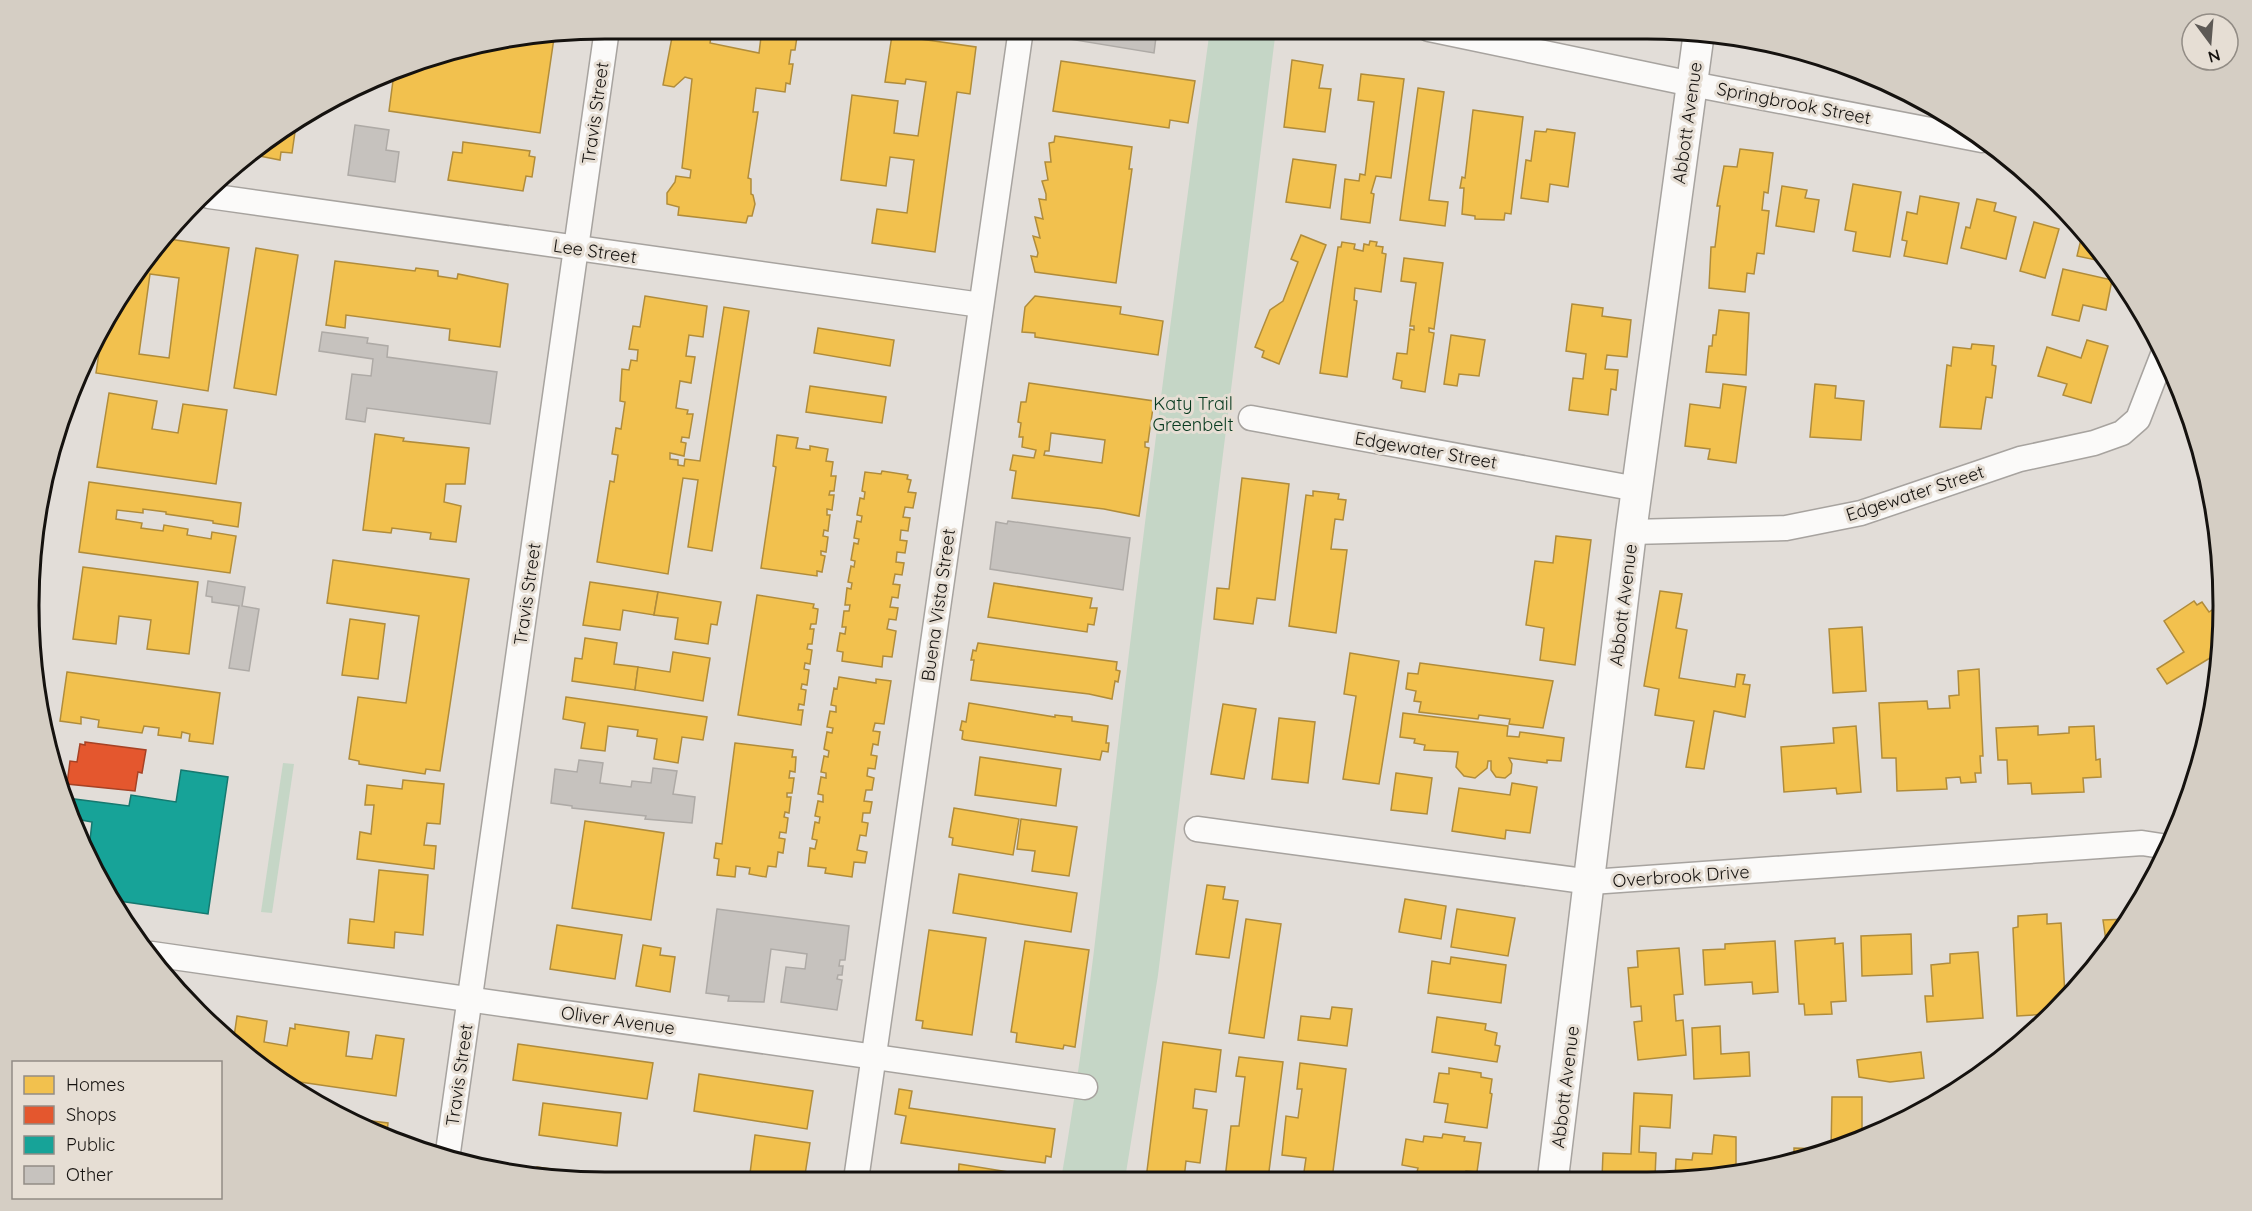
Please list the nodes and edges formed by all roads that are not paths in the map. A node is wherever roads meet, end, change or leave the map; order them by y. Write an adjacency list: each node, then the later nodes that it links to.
1 (605, 39): 8 (street, Travis Street)
2 (1020, 39): 9 (street, Buena Vista Street)
3 (1478, 39): 5 (street, Springbrook Street)
4 (1698, 42): 5 (street, Abbott Avenue)
5 (1692, 84): 6 (street, Springbrook Street); 12 (street, Abbott Avenue)
6 (1965, 137)
7 (214, 197): 8 (street, Lee Street)
8 (576, 248): 9 (street, Lee Street); 18 (street, Travis Street)
9 (981, 305): 19 (street, Buena Vista Street)
10 (2159, 364): 13 (street, Edgewater Street)
11 (1251, 418): 12 (street, Edgewater Street)
12 (1637, 489): 13 (street, Abbott Avenue)
13 (1631, 532): 16 (street, Abbott Avenue)
14 (1197, 829): 16 (street, Overbrook Drive)
15 (2160, 846): 16 (street, Overbrook Drive)
16 (1591, 882): 23 (street, Abbott Avenue)
17 (160, 955): 18 (street, Oliver Avenue)
18 (469, 999): 19 (street, Oliver Avenue); 21 (street, Travis Street)
19 (874, 1057): 20 (street, Oliver Avenue); 22 (street, Buena Vista Street)
20 (1085, 1087)
21 (448, 1150)
22 (857, 1172)
23 (1554, 1172)

